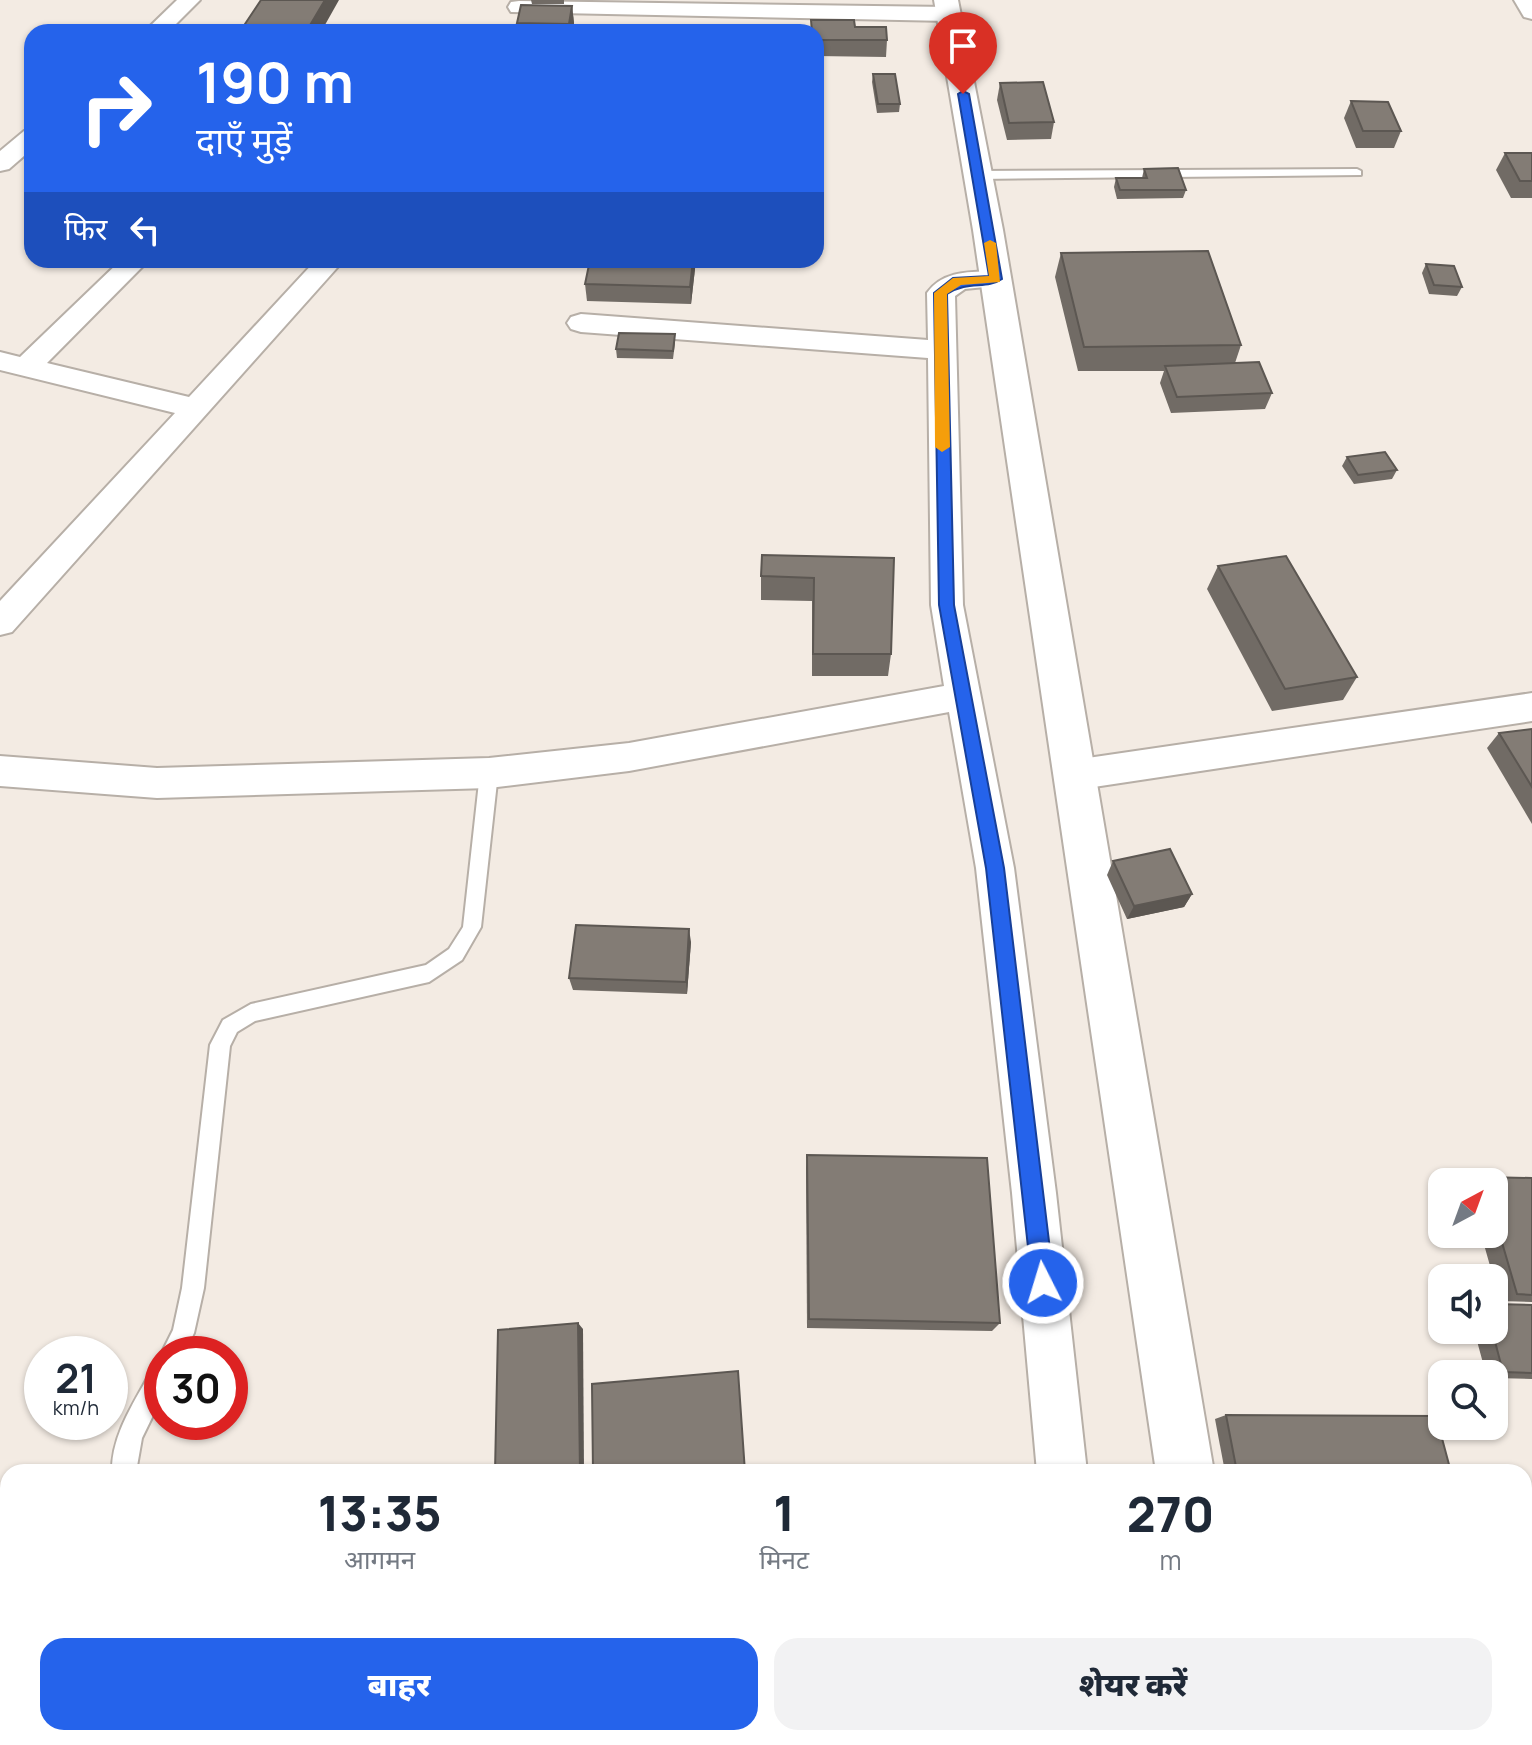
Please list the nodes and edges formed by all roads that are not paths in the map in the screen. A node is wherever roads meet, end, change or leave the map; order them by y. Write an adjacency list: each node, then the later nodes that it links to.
1 (189, 0): 6 (street)
2 (1525, 0): 5 (street)
3 (520, 4): 4 (street); 7 (street)
4 (948, 7): 11 (street)
5 (1532, 12)
6 (164, 24)
7 (516, 24)
8 (24, 143): 9 (street)
9 (0, 164)
10 (1357, 173): 11 (lane)
11 (978, 175): 14 (street)
12 (127, 268): 17 (street)
13 (324, 268): 18 (street)
14 (996, 279): 16 (street); 24 (street)
15 (581, 323): 16 (street)
16 (940, 350): 20 (street)
17 (13, 364): 18 (street)
18 (194, 408): 19 (street)
19 (0, 623)
20 (962, 696): 23 (street); 28 (street)
21 (1532, 707): 24 (street)
22 (0, 771): 23 (street)
23 (489, 773): 25 (lane)
24 (1074, 775): 29 (street)
25 (181, 1336)
26 (144, 1411): 27 (lane)
27 (122, 1464)
28 (1061, 1464)
29 (1184, 1464)

